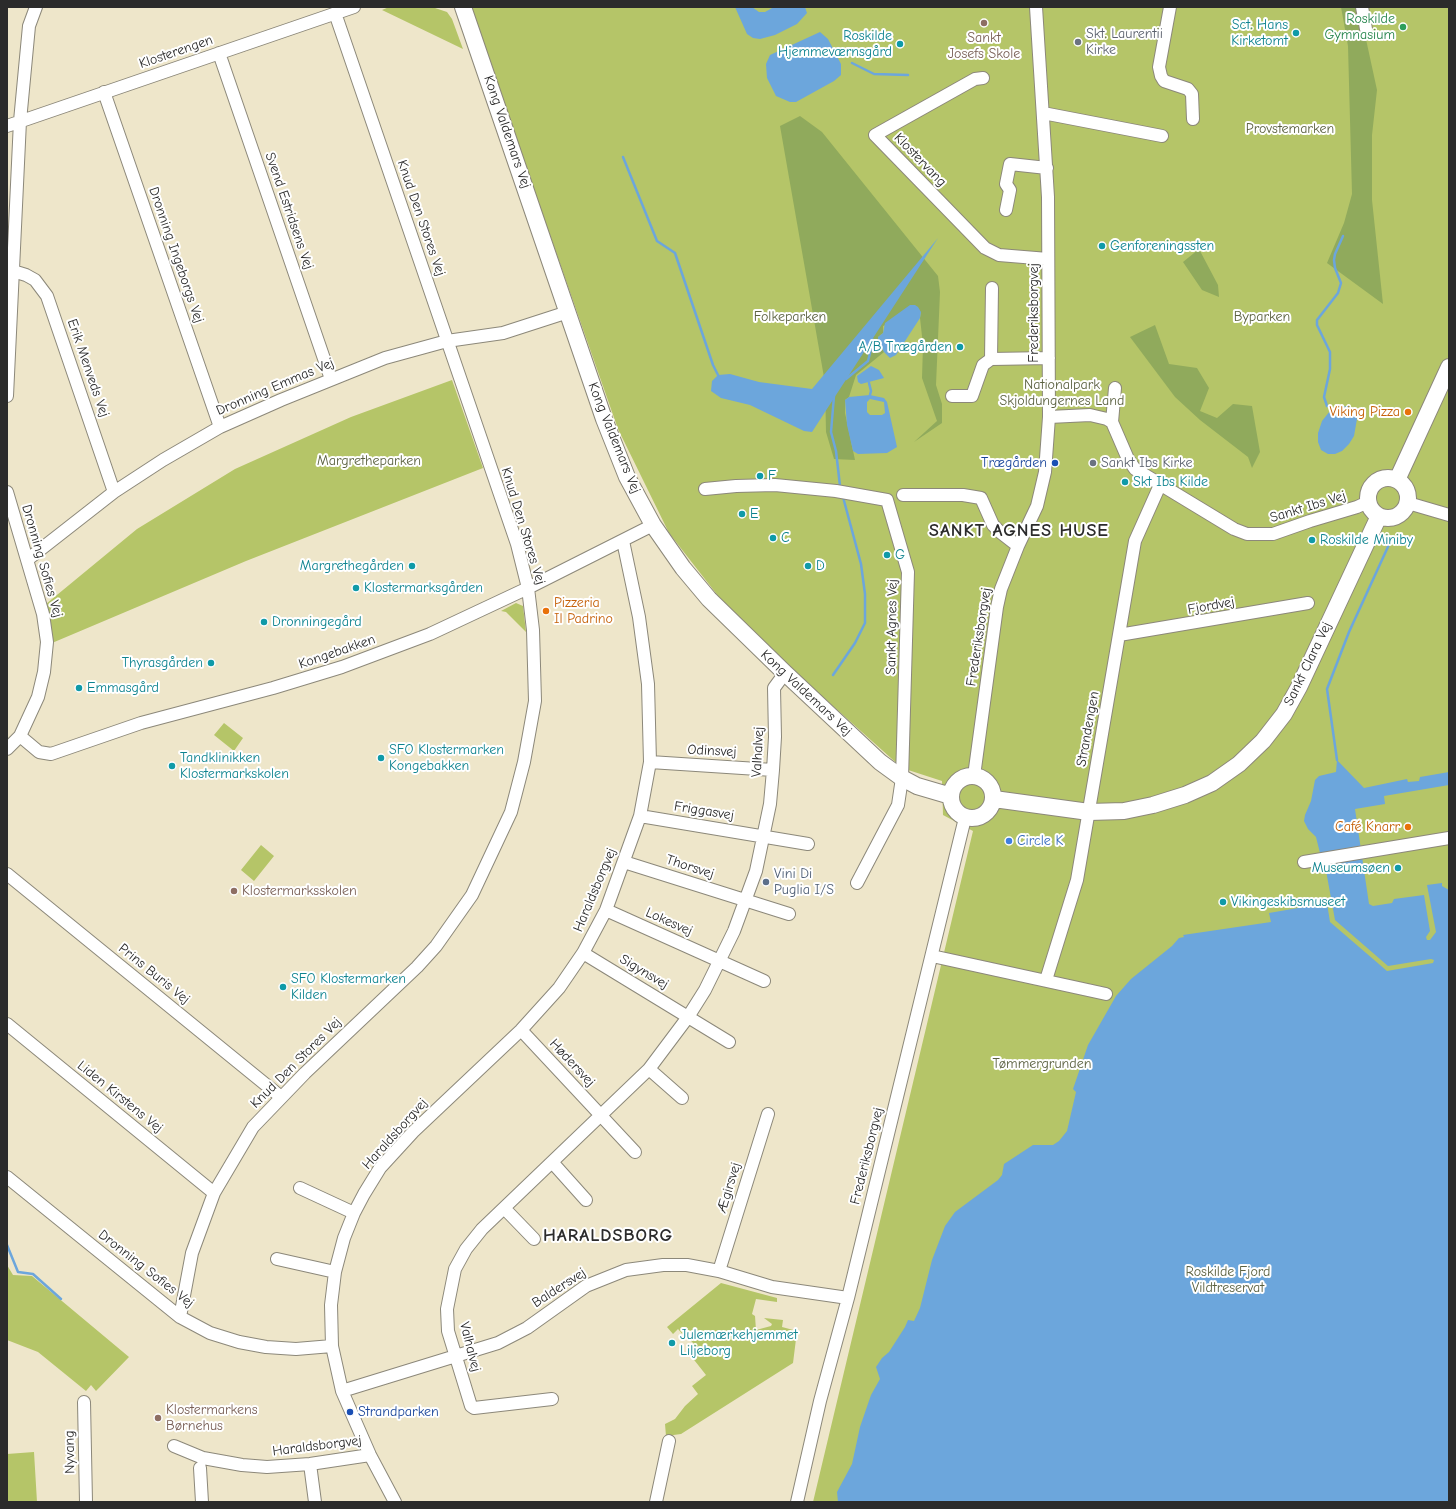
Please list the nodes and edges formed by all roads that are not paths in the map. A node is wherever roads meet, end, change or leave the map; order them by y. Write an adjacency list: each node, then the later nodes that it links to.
1 (36, 7): 14 (street)
2 (354, 7): 7 (street, Klosterengen)
3 (463, 7): 22 (main road, Kong Valdemars Vej)
4 (1036, 7): 12 (street, Frederiksborgvej)
5 (1170, 7): 13 (street)
6 (1362, 7): 8 (street)
7 (335, 13): 9 (street, Klosterengen); 23 (street, Knud Den Stores Vej)
8 (1366, 29)
9 (220, 53): 11 (street, Klosterengen); 27 (street, Svend Estridsens Vej)
10 (983, 78): 19 (street, Klostervang)
11 (104, 92): 14 (street, Klosterengen); 33 (street, Dronning Ingeborgs Vej)
12 (1043, 113): 16 (street); 17 (street, Frederiksborgvej)
13 (1192, 119)
14 (20, 121): 15 (street, Klosterengen); 20 (street)
15 (7, 126)
16 (1162, 136)
17 (1047, 168): 18 (street); 19 (street, Frederiksborgvej)
18 (1006, 210)
19 (1048, 259): 24 (street, Frederiksborgvej)
20 (13, 271): 29 (street); 38 (street, Erik Menveds Vej)
21 (992, 288): 25 (street)
22 (568, 312): 23 (street, Dronning Emmas Vej); 44 (main road, Kong Valdemars Vej)
23 (447, 341): 27 (street, Dronning Emmas Vej); 48 (street, Knud Den Stores Vej)
24 (1049, 358): 25 (street); 31 (street, Frederiksborgvej)
25 (991, 360): 30 (street)
26 (1449, 366): 34 (main road)
27 (331, 379): 33 (street, Dronning Emmas Vej)
28 (1115, 388): 32 (street, Sankt Ibs Vej)
29 (7, 396)
30 (952, 396)
31 (1049, 417): 32 (street); 46 (street, Frederiksborgvej)
32 (1112, 422): 35 (street, Sankt Ibs Vej)
33 (220, 427): 38 (street, Dronning Emmas Vej)
34 (1397, 480): 40 (main road); 41 (main road)
35 (1160, 484): 40 (street, Sankt Ibs Vej); 50 (street, Strandengen)
36 (705, 489): 57 (street, Sankt Agnes Vej)
37 (7, 492): 47 (street, Dronning Sofies Vej)
38 (114, 492): 47 (street, Dronning Emmas Vej)
39 (903, 495): 46 (street)
40 (1368, 502): 43 (main road)
41 (1408, 503): 42 (street); 43 (main road)
42 (1449, 515)
43 (1379, 516): 60 (main road, Sankt Clara Vej)
44 (653, 525): 45 (street, Kongebakken); 51 (main road, Kong Valdemars Vej)
45 (623, 541): 48 (street, Kongebakken); 54 (street, Haraldsborgvej)
46 (1018, 546): 56 (street, Frederiksborgvej)
47 (27, 560): 52 (street, Dronning Sofies Vej)
48 (528, 588): 52 (street, Kongebakken); 84 (street, Knud Den Stores Vej)
49 (1308, 603): 50 (street, Fjordvej)
50 (1119, 635): 60 (street, Strandengen)
51 (785, 673): 55 (street, Valhalvej); 57 (main road, Kong Valdemars Vej)
52 (20, 736): 53 (street, Dronning Sofies Vej)
53 (7, 749)
54 (650, 762): 55 (street, Odinsvej); 61 (street, Haraldsborgvej)
55 (773, 770): 63 (street, Valhalvej)
56 (974, 776): 58 (main road); 59 (main road)
57 (902, 778): 58 (main road, Kong Valdemars Vej); 69 (street, Sankt Agnes Vej)
58 (950, 796): 62 (main road)
59 (994, 799): 60 (main road, Sankt Clara Vej); 62 (main road)
60 (1089, 812): 76 (street, Strandengen)
61 (640, 816): 63 (street, Friggasvej); 66 (street, Haraldsborgvej)
62 (965, 818): 74 (street, Frederiksborgvej)
63 (764, 836): 65 (street); 70 (street, Valhalvej)
64 (1449, 838): 67 (street)
65 (808, 844)
66 (624, 862): 70 (street, Thorsvej); 71 (street, Haraldsborgvej)
67 (1304, 862)
68 (7, 874): 84 (street, Prins Buris Vej)
69 (858, 883)
70 (746, 901): 72 (street); 75 (street, Valhalvej)
71 (606, 910): 73 (street, Haraldsborgvej); 75 (street, Lokesvej)
72 (789, 914)
73 (583, 953): 79 (street, Sigynsvej); 81 (street, Haraldsborgvej)
74 (932, 956): 76 (street); 100 (street, Frederiksborgvej)
75 (721, 960): 77 (street); 79 (street, Valhalvej)
76 (1046, 980): 78 (street)
77 (764, 981)
78 (1106, 994)
79 (688, 1017): 82 (street); 83 (street, Valhalvej)
80 (7, 1024): 92 (street, Liden Kirstens Vej)
81 (521, 1030): 87 (street, Hødersvej); 95 (street, Haraldsborgvej)
82 (729, 1042)
83 (649, 1069): 85 (street); 87 (street, Valhalvej)
84 (281, 1097): 92 (street, Knud Den Stores Vej)
85 (682, 1098)
86 (768, 1114): 99 (street, Ægirsvej)
87 (601, 1115): 88 (street); 89 (street, Valhalvej)
88 (635, 1152)
89 (552, 1162): 93 (street); 94 (street, Valhalvej)
90 (7, 1177): 101 (street, Dronning Sofies Vej)
91 (300, 1188): 95 (street)
92 (214, 1193): 101 (street, Knud Den Stores Vej)
93 (586, 1200)
94 (504, 1208): 96 (street); 103 (street, Valhalvej)
95 (354, 1213): 98 (street, Haraldsborgvej)
96 (534, 1239)
97 (277, 1259): 98 (street)
98 (335, 1272): 102 (street, Haraldsborgvej)
99 (719, 1272): 100 (street, Baldersvej); 103 (street, Baldersvej)
100 (848, 1298): 117 (street, Frederiksborgvej)
101 (180, 1317): 102 (street, Dronning Sofies Vej)
102 (332, 1346): 104 (street, Haraldsborgvej)
103 (456, 1357): 104 (street, Baldersvej); 105 (street, Valhalvej)
104 (342, 1391): 109 (street, Haraldsborgvej)
105 (552, 1399)
106 (84, 1402): 112 (street, Nyvang)
107 (669, 1441): 116 (street)
108 (174, 1446): 110 (street, Haraldsborgvej)
109 (370, 1455): 110 (street, Haraldsborgvej); 115 (street, Haraldsborgvej)
110 (310, 1464): 114 (street)
111 (200, 1468): 113 (street)
112 (86, 1502)
113 (202, 1502)
114 (315, 1502)
115 (395, 1502)
116 (656, 1502)
117 (797, 1502)

